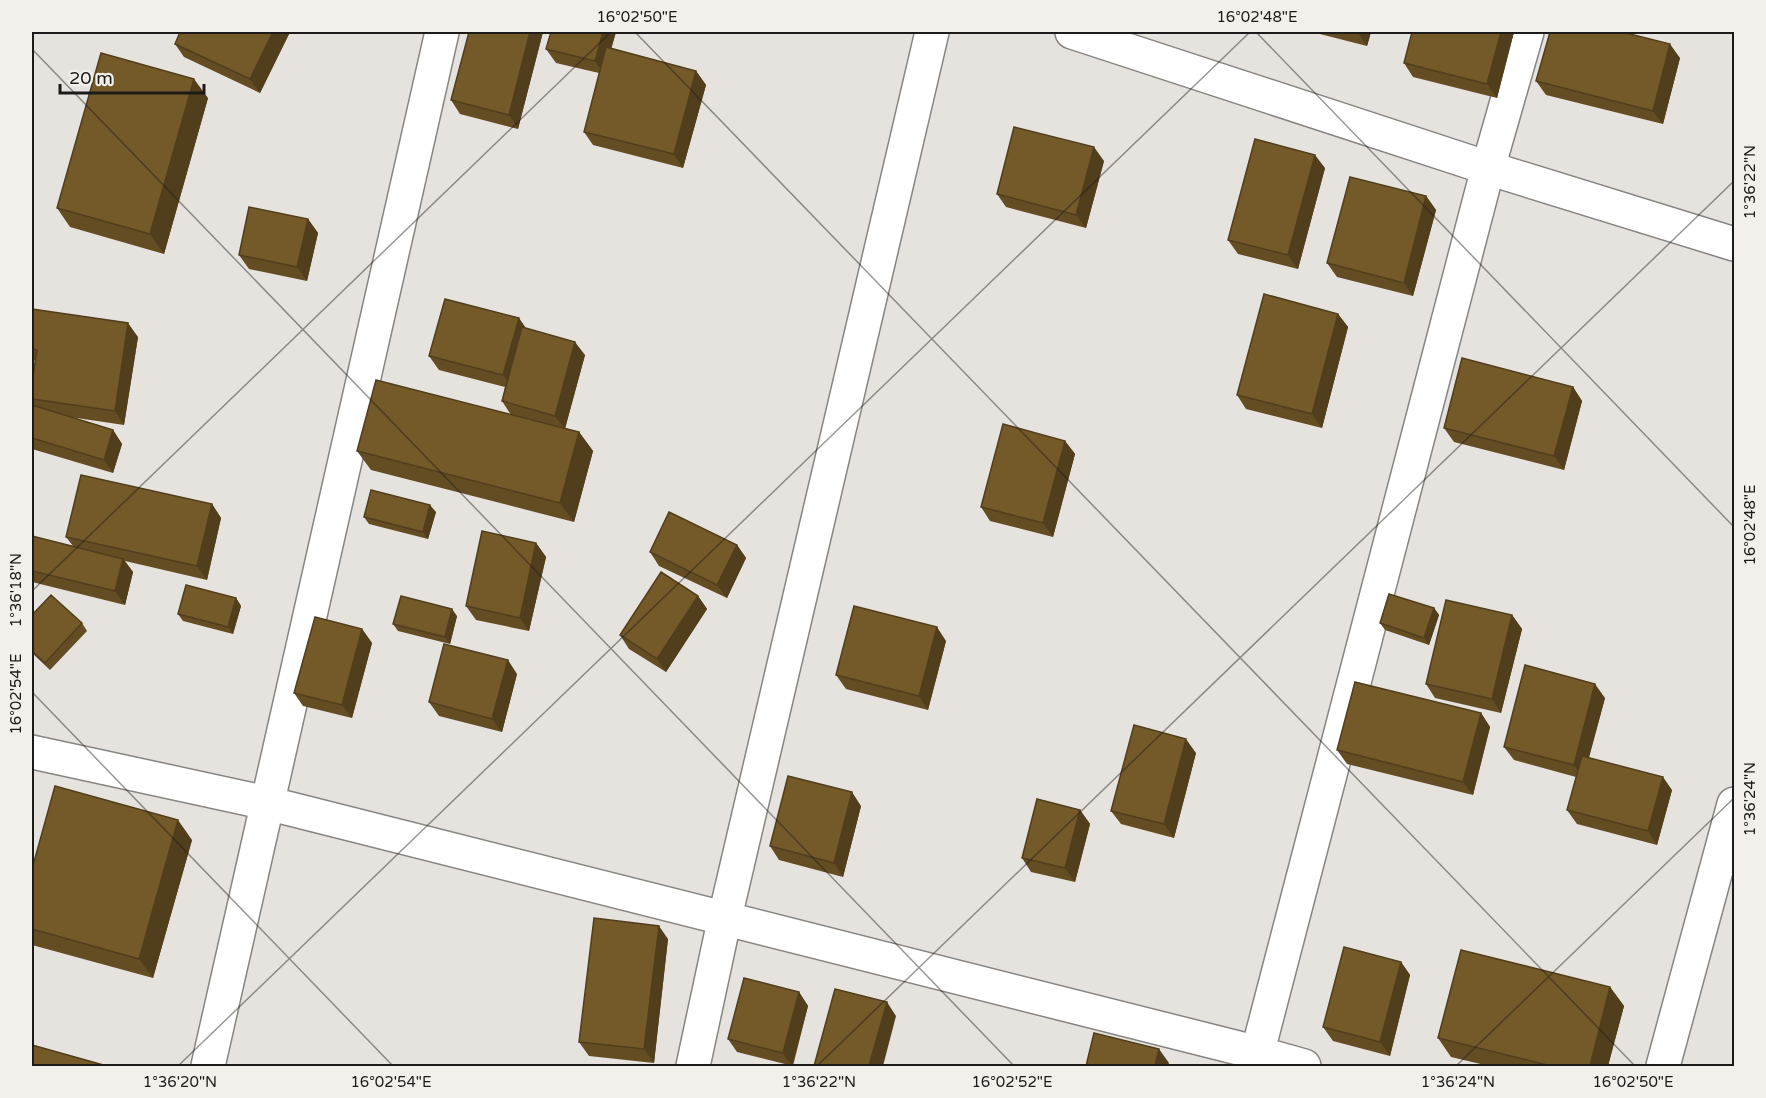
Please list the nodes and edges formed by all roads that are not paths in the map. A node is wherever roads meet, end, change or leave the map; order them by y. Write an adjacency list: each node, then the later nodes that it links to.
1 (442, 32): 8 (street)
2 (932, 32): 10 (street)
3 (1072, 32): 5 (street)
4 (1527, 32): 5 (street)
5 (1488, 168): 6 (street); 11 (street)
6 (1734, 244)
7 (32, 752): 8 (street)
8 (267, 803): 10 (street); 12 (street)
9 (1734, 804): 15 (street)
10 (725, 917): 11 (street); 13 (street)
11 (1256, 1060): 14 (street)
12 (208, 1066)
13 (693, 1066)
14 (1304, 1066)
15 (1663, 1066)

